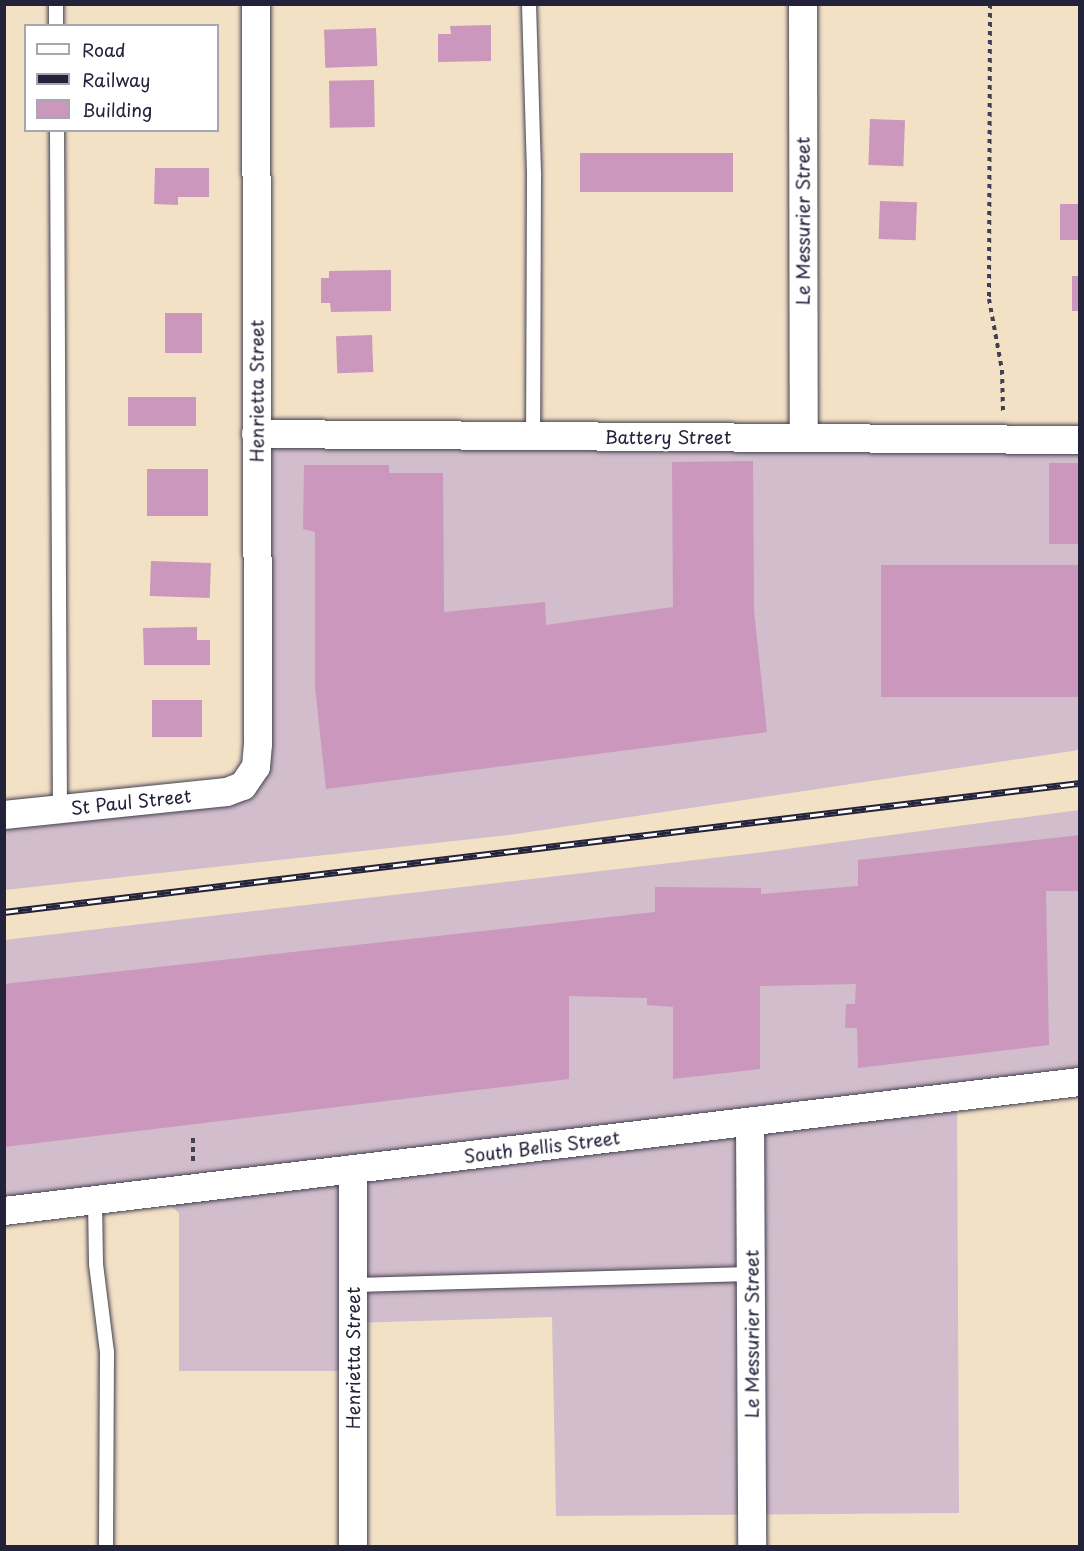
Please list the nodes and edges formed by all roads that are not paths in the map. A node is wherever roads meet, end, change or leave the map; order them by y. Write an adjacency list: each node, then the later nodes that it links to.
1 (56, 4): 5 (lane)
2 (256, 4): 7 (street, Henrietta Street)
3 (529, 4): 8 (lane)
4 (803, 4): 9 (street, Le Messurier Street)
5 (56, 24)
6 (57, 132): 12 (lane)
7 (256, 434): 8 (street, Battery Street); 11 (street, Henrietta Street)
8 (533, 436): 9 (street, Battery Street)
9 (804, 437): 10 (street, Battery Street)
10 (1080, 440)
11 (252, 776): 12 (street, St Paul Street)
12 (60, 810): 13 (street, St Paul Street)
13 (4, 815)
14 (1080, 1082): 15 (street, South Bellis Street)
15 (750, 1122): 16 (street, South Bellis Street); 19 (street, Le Messurier Street)
16 (353, 1169): 17 (street, South Bellis Street); 20 (street, Henrietta Street)
17 (95, 1200): 18 (street, South Bellis Street); 21 (lane)
18 (4, 1211)
19 (752, 1274): 20 (lane); 23 (street, Le Messurier Street)
20 (353, 1285): 22 (street, Henrietta Street)
21 (106, 1546)
22 (353, 1546)
23 (752, 1546)

